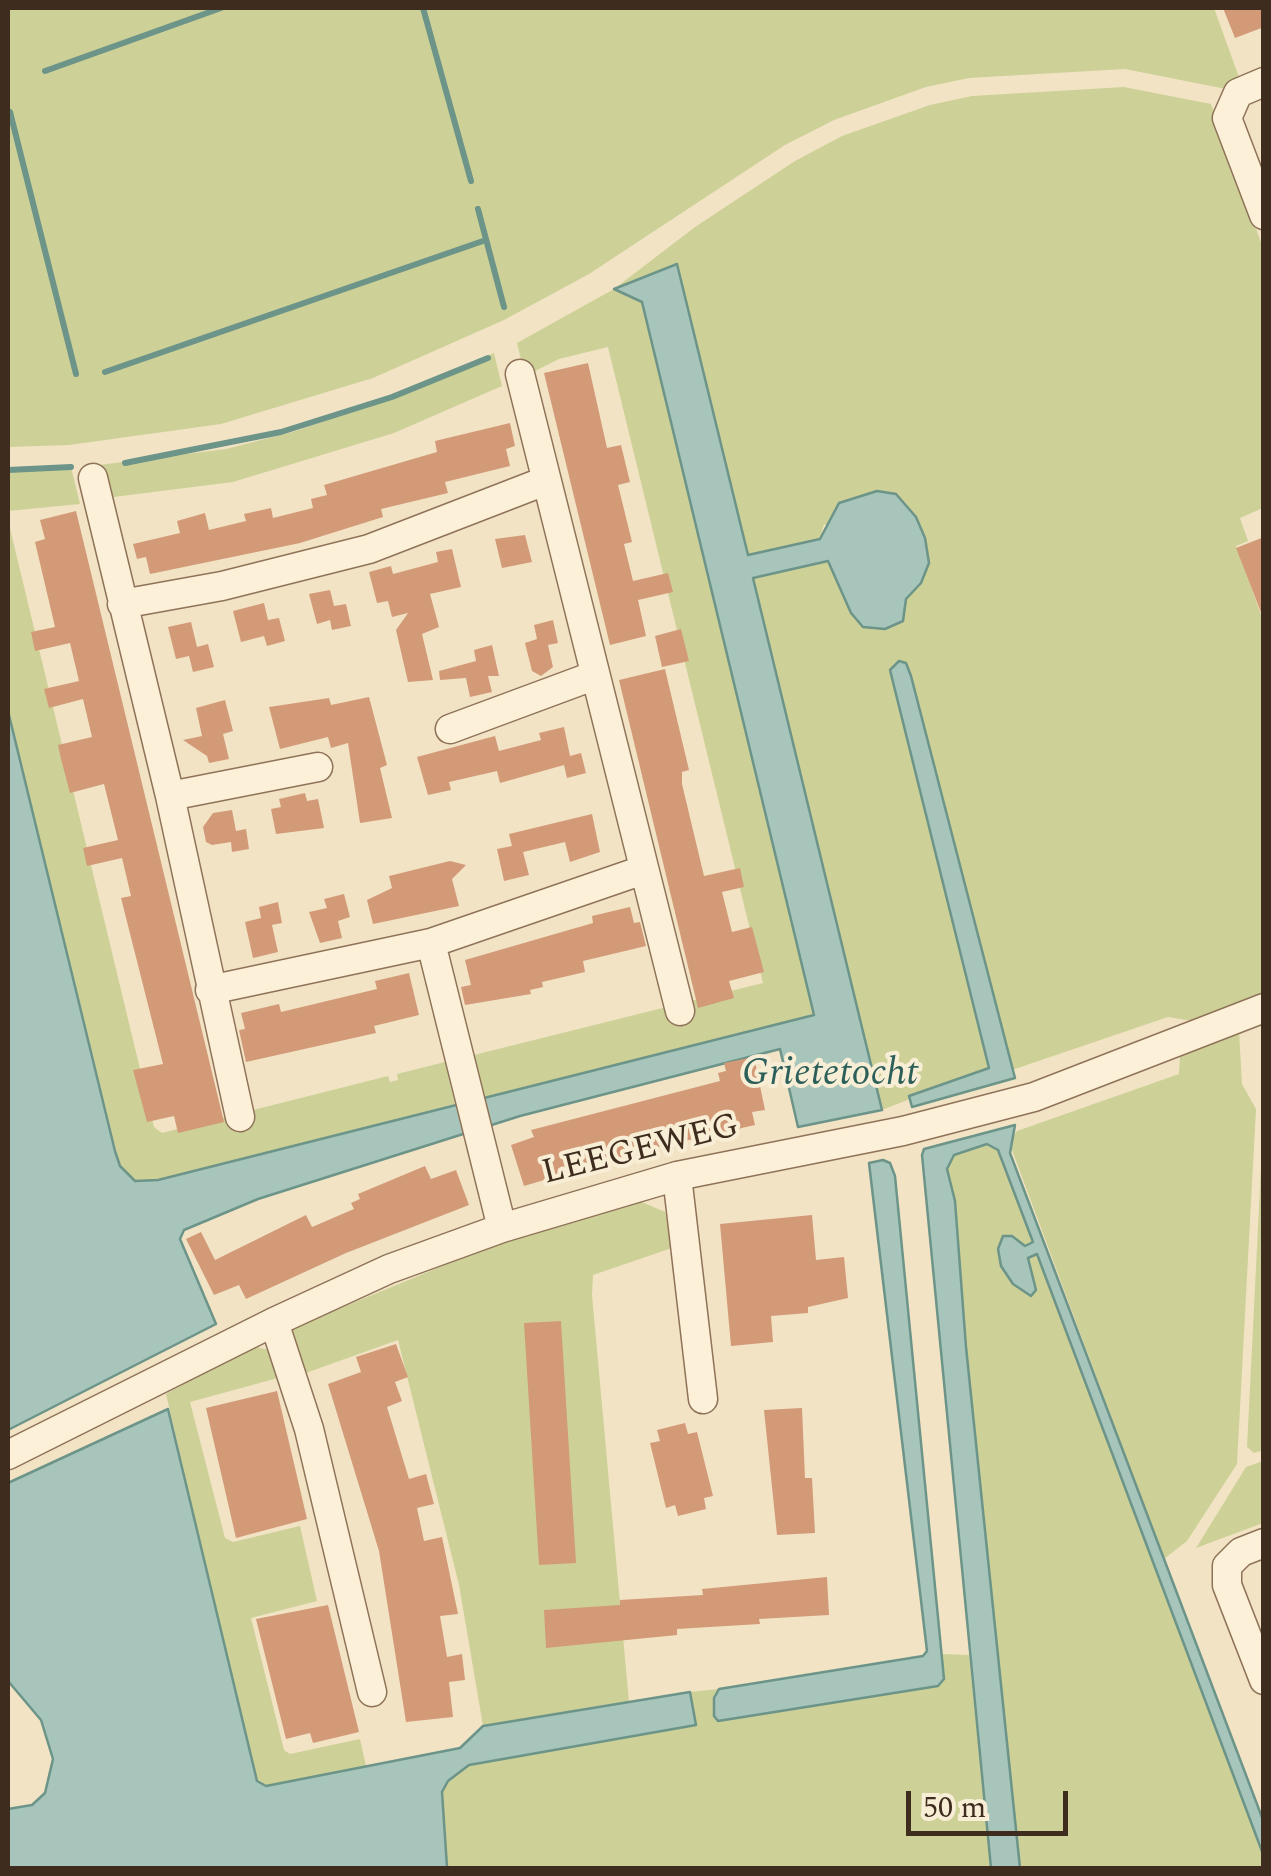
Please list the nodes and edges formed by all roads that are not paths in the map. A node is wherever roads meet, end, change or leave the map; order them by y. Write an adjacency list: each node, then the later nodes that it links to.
1 (1264, 82): 2 (street)
2 (1264, 215)
3 (520, 374): 5 (street)
4 (93, 478): 6 (street)
5 (545, 482): 6 (street); 7 (street)
6 (122, 604): 10 (street)
7 (593, 676): 8 (street); 11 (street)
8 (450, 730)
9 (318, 767): 10 (street)
10 (170, 796): 13 (street)
11 (643, 870): 12 (street); 15 (street)
12 (431, 943): 13 (street); 18 (street)
13 (210, 990): 16 (street)
14 (1264, 1008): 17 (street, LEEGEWEG)
15 (680, 1011)
16 (240, 1117)
17 (677, 1176): 18 (street, LEEGEWEG); 20 (street)
18 (502, 1228): 19 (street, LEEGEWEG)
19 (274, 1322): 21 (street, LEEGEWEG); 24 (street)
20 (704, 1399)
21 (8, 1455)
22 (1264, 1543): 23 (street)
23 (1264, 1680)
24 (372, 1692)

